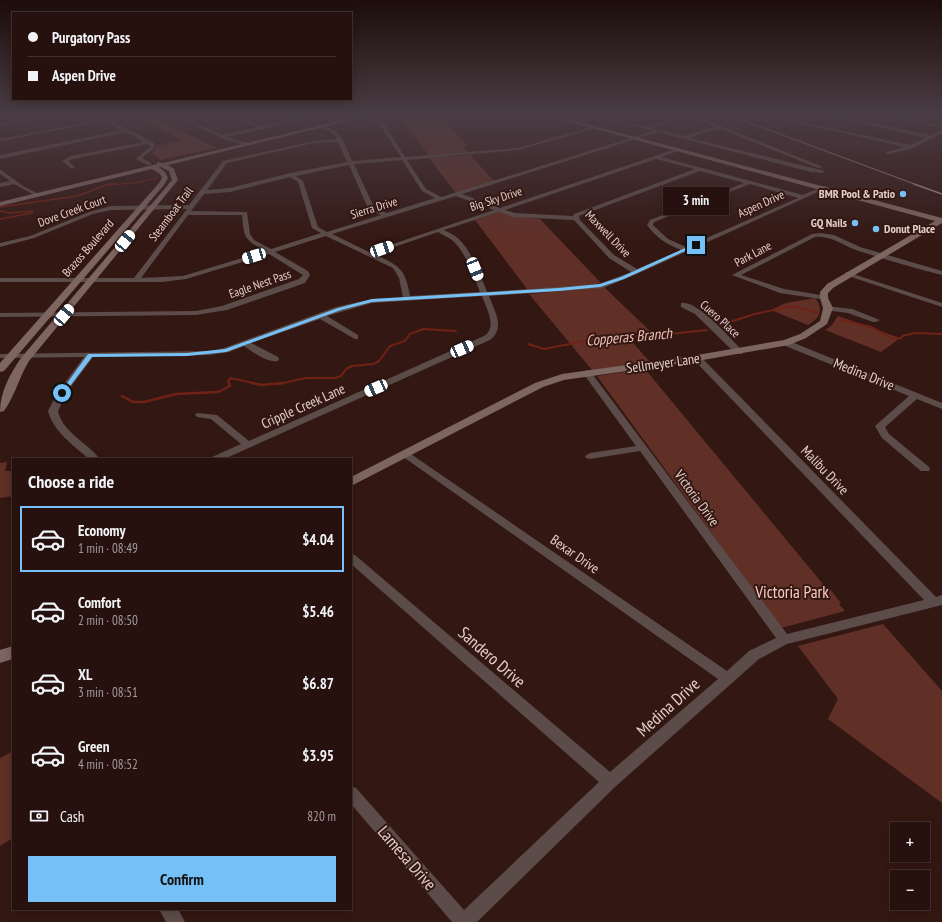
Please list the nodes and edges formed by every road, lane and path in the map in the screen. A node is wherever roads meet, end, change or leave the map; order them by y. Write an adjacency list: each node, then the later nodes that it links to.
1 (76, 157): 16 (street)
2 (153, 157): 14 (street)
3 (194, 157): 14 (main road)
4 (247, 157): 24 (street, Steamboat Trail)
5 (348, 157): 15 (street)
6 (436, 157): 13 (street)
7 (576, 157): 26 (street, Sierra Drive)
8 (656, 157): 17 (street); 36 (street, Big Sky Drive)
9 (703, 157): 23 (main road)
10 (708, 157): 23 (main road)
11 (761, 157): 12 (street)
12 (794, 157)
13 (404, 159): 15 (street); 29 (street)
14 (153, 161): 25 (main road); 33 (main road, Brazos Boulevard); 34 (main road, Brazos Boulevard)
15 (351, 163): 19 (street); 37 (street)
16 (72, 167)
17 (700, 169): 21 (street); 39 (street, Maxwell Drive)
18 (0, 171): 20 (street)
19 (290, 175): 24 (street); 42 (street)
20 (15, 182): 22 (street); 25 (street)
21 (749, 183): 27 (street); 44 (street)
22 (0, 185)
23 (824, 188): 27 (street, Aspen Drive); 28 (main road); 32 (main road)
24 (202, 192): 35 (street, Steamboat Trail)
25 (36, 194): 30 (main road); 31 (main road)
26 (457, 194): 29 (street, Sierra Drive); 36 (street)
27 (802, 198): 44 (street, Aspen Drive)
28 (856, 198): 32 (main road); 40 (main road)
29 (441, 199): 37 (street, Sierra Drive)
30 (0, 200)
31 (0, 204)
32 (892, 204): 38 (main road)
33 (142, 207): 34 (street, Dove Creek Court); 43 (street, Dove Creek Court); 45 (main road, Brazos Boulevard)
34 (153, 207): 35 (street, Dove Creek Court); 46 (main road, Brazos Boulevard)
35 (188, 210): 47 (street, Eagle Nest Pass); 56 (street, Steamboat Trail)
36 (499, 210): 39 (street); 41 (street, Big Sky Drive)
37 (387, 215): 42 (street, Sierra Drive)
38 (942, 217)
39 (576, 218): 50 (street, Maxwell Drive)
40 (942, 220): 49 (main road)
41 (438, 230): 48 (street, Big Sky Drive); 57 (street)
42 (326, 234): 47 (street, Sierra Drive); 48 (street)
43 (0, 245)
44 (685, 249): 50 (street, Aspen Drive)
45 (103, 251): 46 (main road); 54 (main road, Brazos Boulevard)
46 (117, 251): 55 (main road, Brazos Boulevard)
47 (269, 252): 56 (street, Sierra Drive); 65 (street, Eagle Nest Pass)
48 (368, 254): 58 (street)
49 (882, 255): 51 (street); 52 (main road); 59 (street, Park Lane)
50 (637, 272): 57 (street, Aspen Drive)
51 (942, 273)
52 (847, 274): 59 (main road); 61 (street)
53 (0, 280): 54 (street, Sierra Drive)
54 (78, 280): 55 (street, Sierra Drive); 64 (main road, Brazos Boulevard)
55 (93, 280): 56 (street, Sierra Drive); 65 (main road, Brazos Boulevard)
56 (136, 280)
57 (485, 294): 58 (street, Aspen Drive); 84 (street, Cripple Creek Lane)
58 (407, 298): 66 (street, Aspen Drive)
59 (824, 298): 62 (main road)
60 (684, 305): 71 (street, Cuero Place)
61 (942, 305)
62 (828, 308): 67 (street); 70 (main road, Sellmeyer Lane)
63 (0, 315): 64 (street)
64 (46, 315): 65 (street); 74 (main road, Brazos Boulevard)
65 (64, 315): 75 (main road, Brazos Boulevard)
66 (321, 316): 68 (street); 69 (street, Aspen Drive)
67 (876, 320)
68 (355, 337)
69 (245, 343): 72 (street, Aspen Drive); 76 (street)
70 (786, 343): 71 (main road, Sellmeyer Lane); 80 (street, Medina Drive)
71 (739, 352): 77 (main road, Sellmeyer Lane)
72 (90, 355): 75 (street, Aspen Drive); 88 (street)
73 (0, 356): 74 (street, Aspen Drive)
74 (12, 356): 75 (street, Aspen Drive); 78 (main road, Brazos Boulevard)
75 (28, 356): 82 (main road, Brazos Boulevard)
76 (275, 358)
77 (697, 358): 79 (main road, Sellmeyer Lane); 93 (street, Malibu Drive)
78 (0, 369)
79 (587, 373): 85 (street, Victoria Drive); 86 (main road, Sellmeyer Lane)
80 (916, 395): 81 (street, Medina Drive); 90 (street)
81 (942, 406)
82 (0, 409)
83 (200, 415): 84 (street)
84 (248, 445): 89 (street, Cripple Creek Lane)
85 (642, 448): 87 (street); 94 (street, Victoria Drive)
86 (405, 454): 91 (main road, Sellmeyer Lane); 97 (street, Bexar Drive)
87 (590, 456)
88 (94, 458)
89 (218, 458)
90 (925, 469)
91 (352, 481)
92 (352, 559): 98 (street, Sandero Drive)
93 (937, 601): 94 (street, Medina Drive)
94 (784, 640): 97 (street, Medina Drive)
95 (12, 652): 96 (main road)
96 (0, 657)
97 (727, 678): 98 (street, Medina Drive)
98 (610, 782): 102 (street, Medina Drive)
99 (352, 794): 102 (street, Lamesa Drive)
100 (169, 910): 101 (street)
101 (176, 922)
102 (464, 922)

